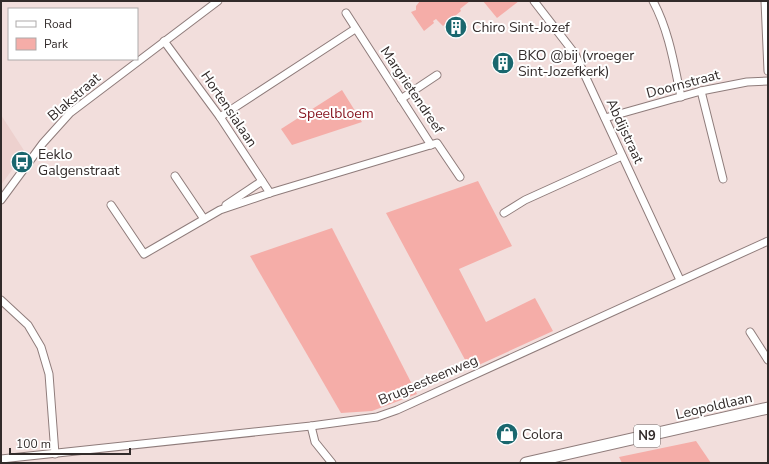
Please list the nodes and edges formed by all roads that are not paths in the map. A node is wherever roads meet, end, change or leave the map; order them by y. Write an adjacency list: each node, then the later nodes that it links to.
1 (218, 1): 7 (street, Blakstraat)
2 (534, 1): 15 (street, Abdijstraat)
3 (653, 1): 12 (street)
4 (765, 1): 8 (street)
5 (346, 13): 6 (street, Margrietendreef)
6 (355, 29): 13 (street, Margrietendreef); 14 (street)
7 (164, 41): 14 (street, Hortensialaan); 23 (street, Blakstraat)
8 (768, 71)
9 (437, 75): 13 (street)
10 (768, 81): 11 (street, Doornstraat)
11 (701, 91): 12 (street, Doornstraat); 20 (street)
12 (681, 97): 15 (street, Doornstraat)
13 (401, 99): 16 (street, Margrietendreef)
14 (220, 117): 21 (street, Hortensialaan)
15 (605, 118): 17 (street, Abdijstraat)
16 (431, 145): 19 (street, Margrietendreef); 22 (street)
17 (622, 156): 26 (street); 29 (street, Abdijstraat)
18 (175, 176): 27 (street)
19 (460, 177)
20 (722, 179)
21 (262, 181): 22 (street, Hortensialaan); 25 (street)
22 (270, 193): 25 (street)
23 (1, 200)
24 (111, 205): 27 (street)
25 (220, 210): 27 (street)
26 (504, 213)
27 (204, 219)
28 (768, 241): 29 (street, Brugsesteenweg)
29 (680, 280): 34 (street, Brugsesteenweg)
30 (1, 300): 35 (street)
31 (750, 332): 32 (street)
32 (768, 360)
33 (768, 408): 38 (main road, Leopoldlaan / N9)
34 (311, 426): 35 (street, Brugsesteenweg); 37 (street)
35 (55, 454): 36 (street, Brugsesteenweg)
36 (1, 460)
37 (332, 463)
38 (526, 463)

